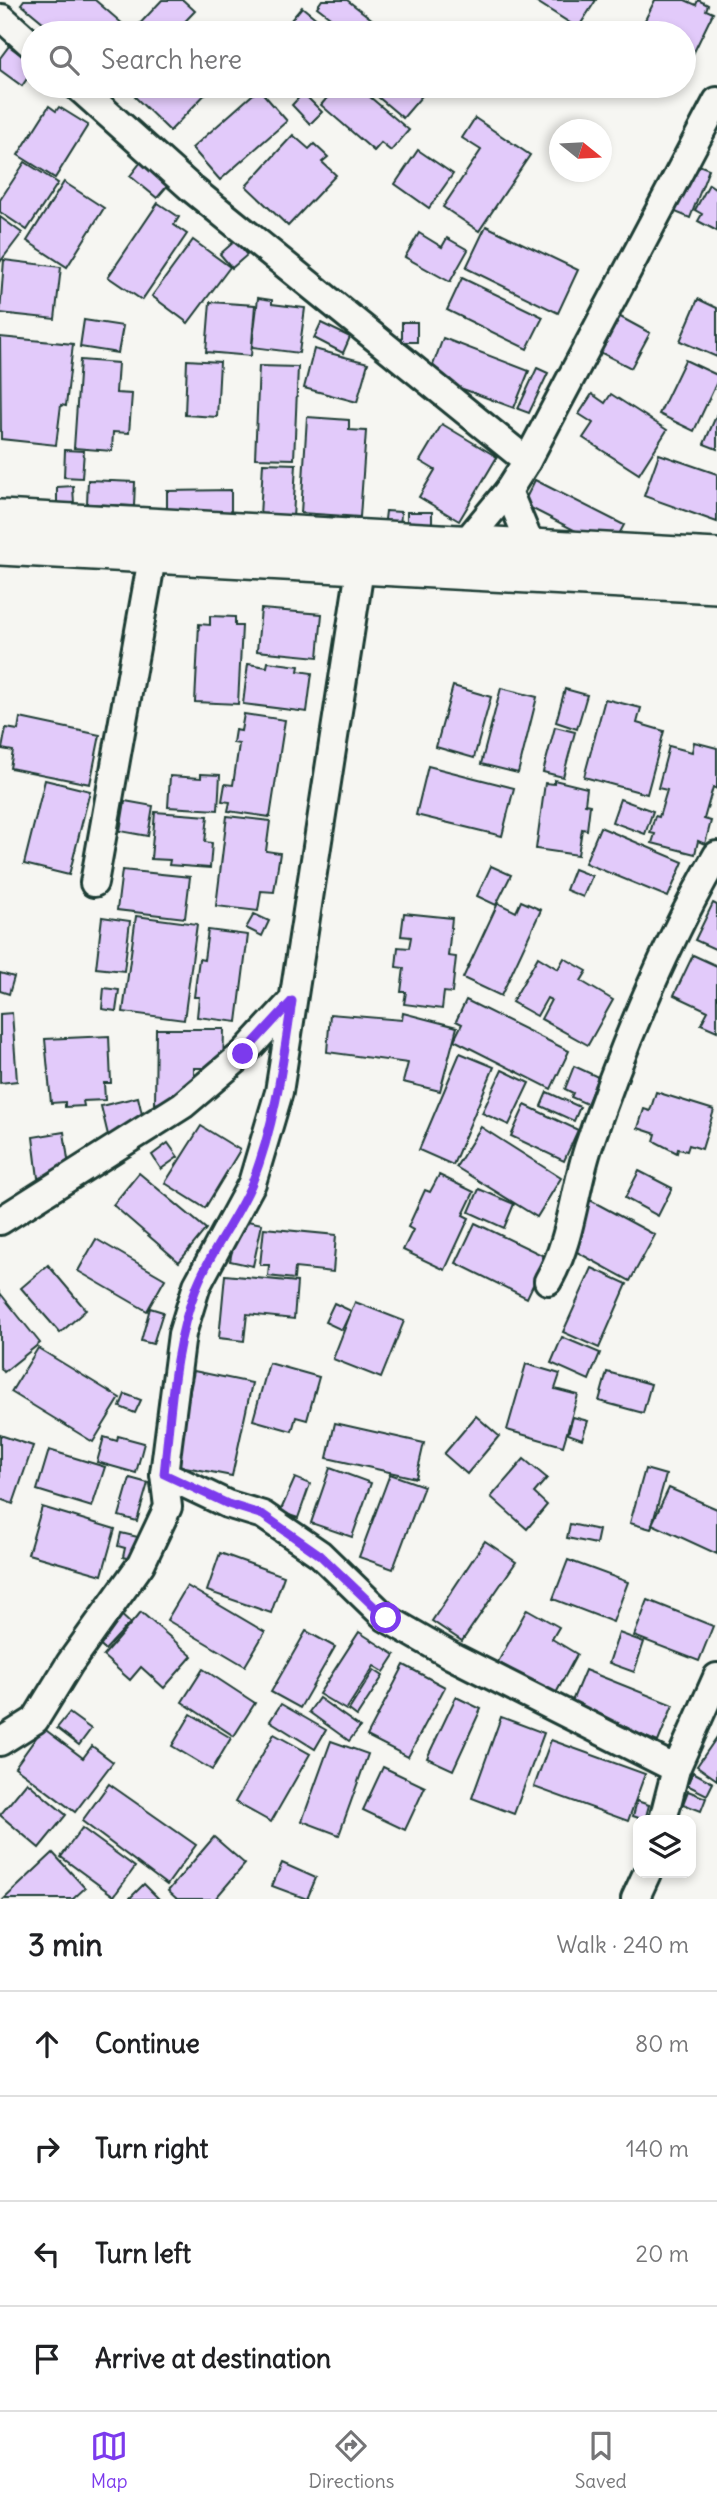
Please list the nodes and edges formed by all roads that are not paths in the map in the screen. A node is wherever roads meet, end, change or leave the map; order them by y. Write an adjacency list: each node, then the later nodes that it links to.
1 (5, 13): 2 (street)
2 (21, 32)
3 (90, 98): 5 (street)
4 (717, 101): 5 (street)
5 (527, 461): 6 (street)
6 (508, 491): 8 (street); 9 (street)
7 (0, 517): 8 (street)
8 (465, 543): 9 (street)
9 (531, 547): 11 (street)
10 (0, 548): 12 (street)
11 (717, 556)
12 (152, 558): 13 (street); 16 (street)
13 (360, 569): 14 (street); 17 (street)
14 (717, 586)
15 (717, 855): 19 (street)
16 (94, 883)
17 (292, 1001): 18 (street); 20 (street)
18 (0, 1222)
19 (548, 1281)
20 (164, 1474): 22 (street); 23 (street)
21 (717, 1677): 23 (street)
22 (0, 1742)
23 (676, 1769): 24 (street)
24 (664, 1815)
25 (645, 1878): 26 (street)
26 (635, 1899)

